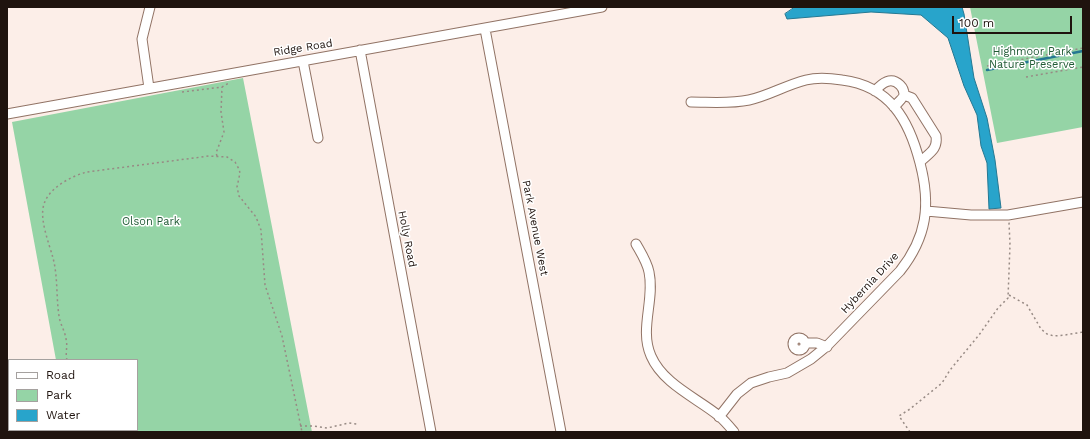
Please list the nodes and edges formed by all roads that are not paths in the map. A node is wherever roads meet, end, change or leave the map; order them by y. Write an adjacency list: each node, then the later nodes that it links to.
1 (150, 7): 6 (street)
2 (602, 7): 3 (street, Ridge Road)
3 (485, 29): 4 (street, Ridge Road); 21 (street, Park Avenue West)
4 (360, 50): 5 (street, Ridge Road); 20 (street, Holly Road)
5 (303, 61): 6 (street, Ridge Road); 12 (street)
6 (149, 88): 11 (street, Ridge Road)
7 (875, 91): 8 (street); 9 (street, Hybernia Drive); 10 (street, Hybernia Drive)
8 (904, 95): 10 (street); 13 (street)
9 (691, 102)
10 (894, 107): 13 (street, Hybernia Drive)
11 (7, 114)
12 (318, 138)
13 (920, 162): 15 (street, Hybernia Drive)
14 (1083, 202): 15 (street)
15 (926, 211): 18 (street, Hybernia Drive)
16 (636, 244): 19 (street)
17 (805, 343): 18 (street)
18 (827, 347): 19 (street, Hybernia Drive)
19 (720, 416): 22 (street)
20 (431, 432)
21 (561, 432)
22 (734, 432)

